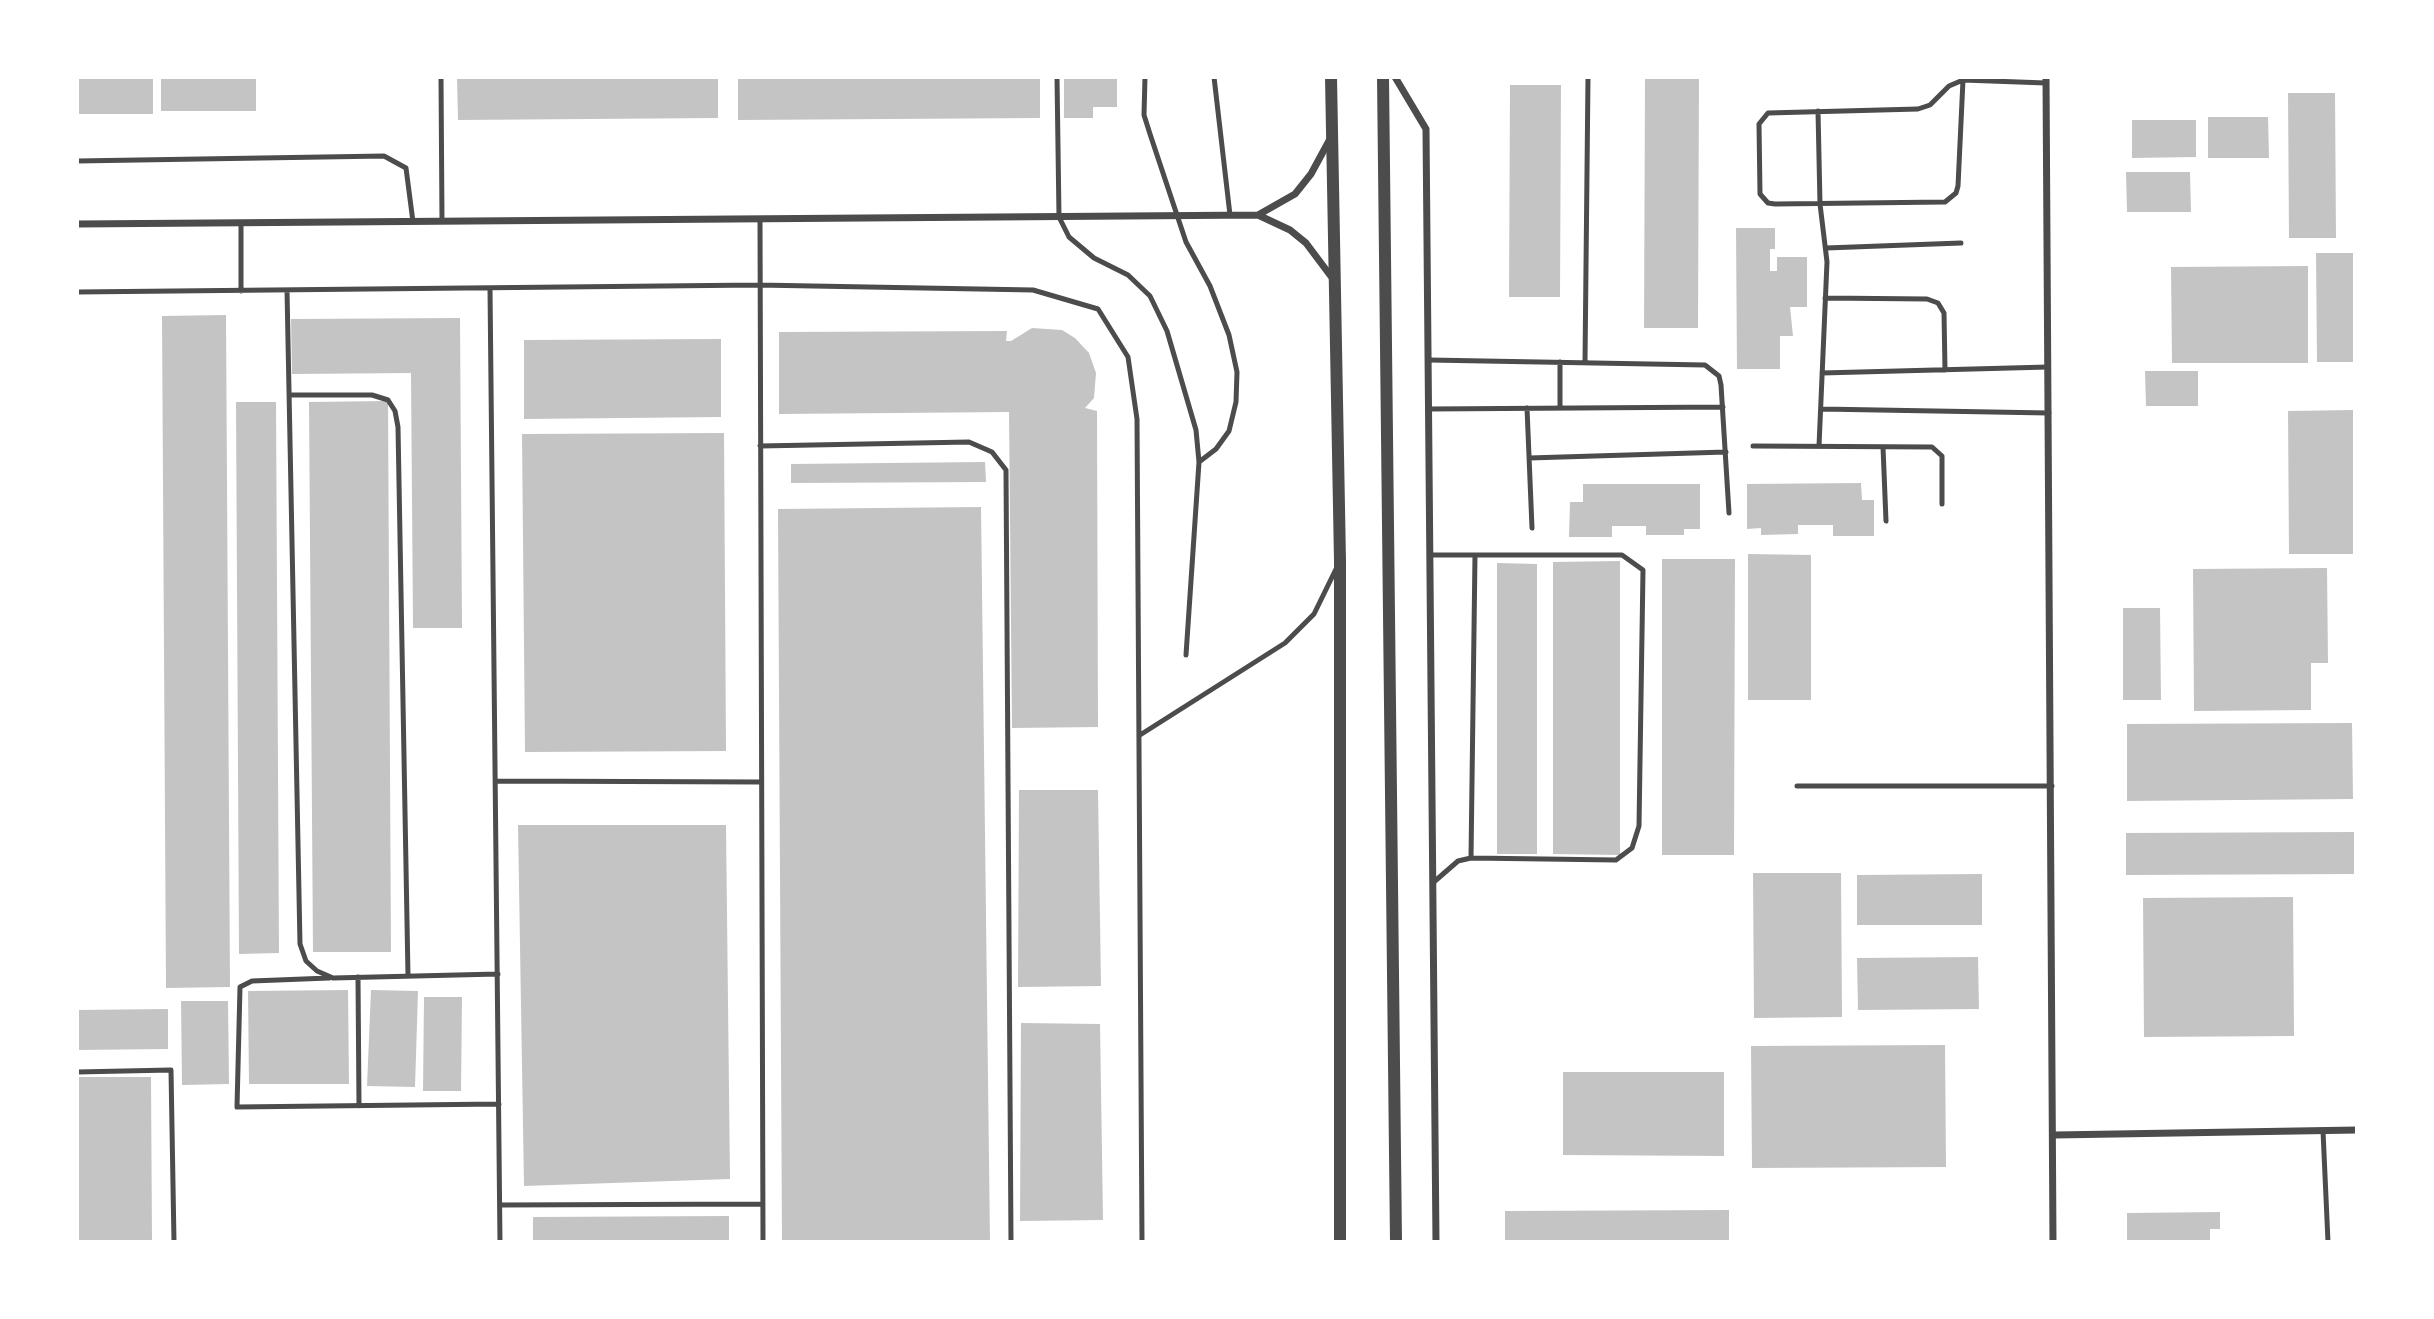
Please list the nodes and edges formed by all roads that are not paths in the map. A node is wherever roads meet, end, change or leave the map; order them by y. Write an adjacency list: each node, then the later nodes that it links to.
1 (441, 77): 20 (lane)
2 (1057, 77): 18 (lane)
3 (1145, 77): 17 (lane)
4 (1214, 77): 15 (lane)
5 (1331, 77): 12 (street)
6 (1384, 77): 86 (street)
7 (1395, 77): 33 (street)
8 (1588, 77): 35 (lane)
9 (1963, 80): 10 (lane); 11 (lane); 14 (lane)
10 (2046, 80): 36 (street)
11 (1818, 111): 14 (lane); 14 (lane)
12 (1331, 136): 16 (street); 26 (street)
13 (77, 161): 21 (lane)
14 (1820, 204): 25 (lane)
15 (1230, 215): 16 (street); 17 (street)
16 (1258, 215): 26 (street)
17 (1178, 216): 18 (street); 52 (lane)
18 (1059, 217): 19 (street); 52 (lane)
19 (760, 219): 20 (street); 27 (lane)
20 (442, 221): 21 (street)
21 (413, 222): 22 (street)
22 (241, 224): 23 (street); 30 (lane)
23 (77, 225)
24 (1961, 243): 25 (lane)
25 (1826, 248): 32 (lane)
26 (1333, 279): 59 (street)
27 (758, 285): 28 (lane); 46 (lane); 61 (lane)
28 (490, 288): 29 (lane); 62 (lane)
29 (287, 290): 30 (lane); 39 (lane)
30 (241, 291): 31 (lane)
31 (77, 292)
32 (1825, 298): 37 (lane); 38 (lane)
33 (1429, 360): 34 (lane); 43 (street)
34 (1560, 362): 35 (lane); 42 (lane)
35 (1585, 362): 40 (lane)
36 (2049, 367): 37 (lane); 45 (street)
37 (1945, 370): 38 (lane)
38 (1822, 373): 44 (lane)
39 (289, 395): 69 (lane); 71 (lane)
40 (1723, 407): 42 (lane); 50 (lane)
41 (1527, 408): 42 (lane); 43 (lane); 51 (lane)
42 (1560, 408)
43 (1430, 409): 57 (street)
44 (1821, 409): 45 (lane); 48 (lane)
45 (2049, 413): 65 (street)
46 (760, 446): 63 (lane); 83 (lane)
47 (1753, 446): 48 (lane)
48 (1819, 446): 49 (lane)
49 (1884, 447): 53 (lane); 55 (lane)
50 (1726, 452): 51 (lane); 54 (lane)
51 (1529, 458): 56 (lane)
52 (1199, 462): 60 (lane)
53 (1942, 505)
54 (1730, 513)
55 (1886, 520)
56 (1532, 528)
57 (1431, 555): 58 (lane); 67 (street)
58 (1475, 555): 66 (lane); 66 (lane)
59 (1340, 561): 61 (lane); 85 (street)
60 (1186, 655)
61 (1140, 735): 84 (lane)
62 (496, 781): 63 (lane); 68 (lane)
63 (760, 782): 78 (lane)
64 (1797, 786): 65 (lane)
65 (2052, 786): 77 (street)
66 (1471, 858): 67 (lane)
67 (1435, 881): 87 (street)
68 (498, 974): 69 (lane); 73 (lane)
69 (408, 976): 70 (lane)
70 (358, 977): 71 (lane); 74 (lane)
71 (333, 978): 74 (lane)
72 (77, 1072): 80 (lane)
73 (499, 1104): 74 (lane); 79 (lane)
74 (359, 1105)
75 (2357, 1130): 76 (street)
76 (2323, 1131): 77 (street); 89 (lane)
77 (2055, 1135): 88 (street)
78 (762, 1204): 79 (lane); 82 (lane)
79 (500, 1205): 81 (lane)
80 (174, 1242)
81 (500, 1242)
82 (763, 1242)
83 (1012, 1242)
84 (1142, 1242)
85 (1340, 1242)
86 (1396, 1242)
87 (1436, 1242)
88 (2053, 1242)
89 (2328, 1242)

